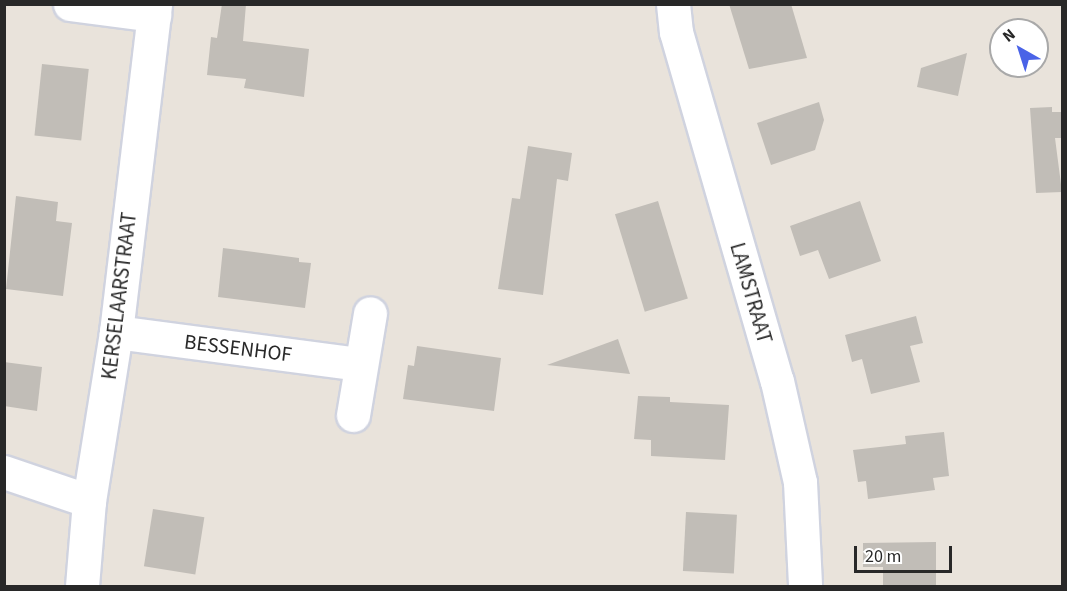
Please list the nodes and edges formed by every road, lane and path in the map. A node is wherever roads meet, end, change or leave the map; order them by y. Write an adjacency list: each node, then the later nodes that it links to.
1 (70, 4): 3 (street)
2 (673, 4): 11 (street, LAMSTRAAT)
3 (154, 10): 5 (street, KERSELAARSTRAAT)
4 (370, 313): 6 (street)
5 (116, 332): 6 (street, BESSENHOF); 9 (street, KERSELAARSTRAAT)
6 (360, 364): 7 (street)
7 (353, 415)
8 (4, 472): 9 (street)
9 (90, 501): 10 (street, KERSELAARSTRAAT)
10 (82, 586)
11 (805, 586)

